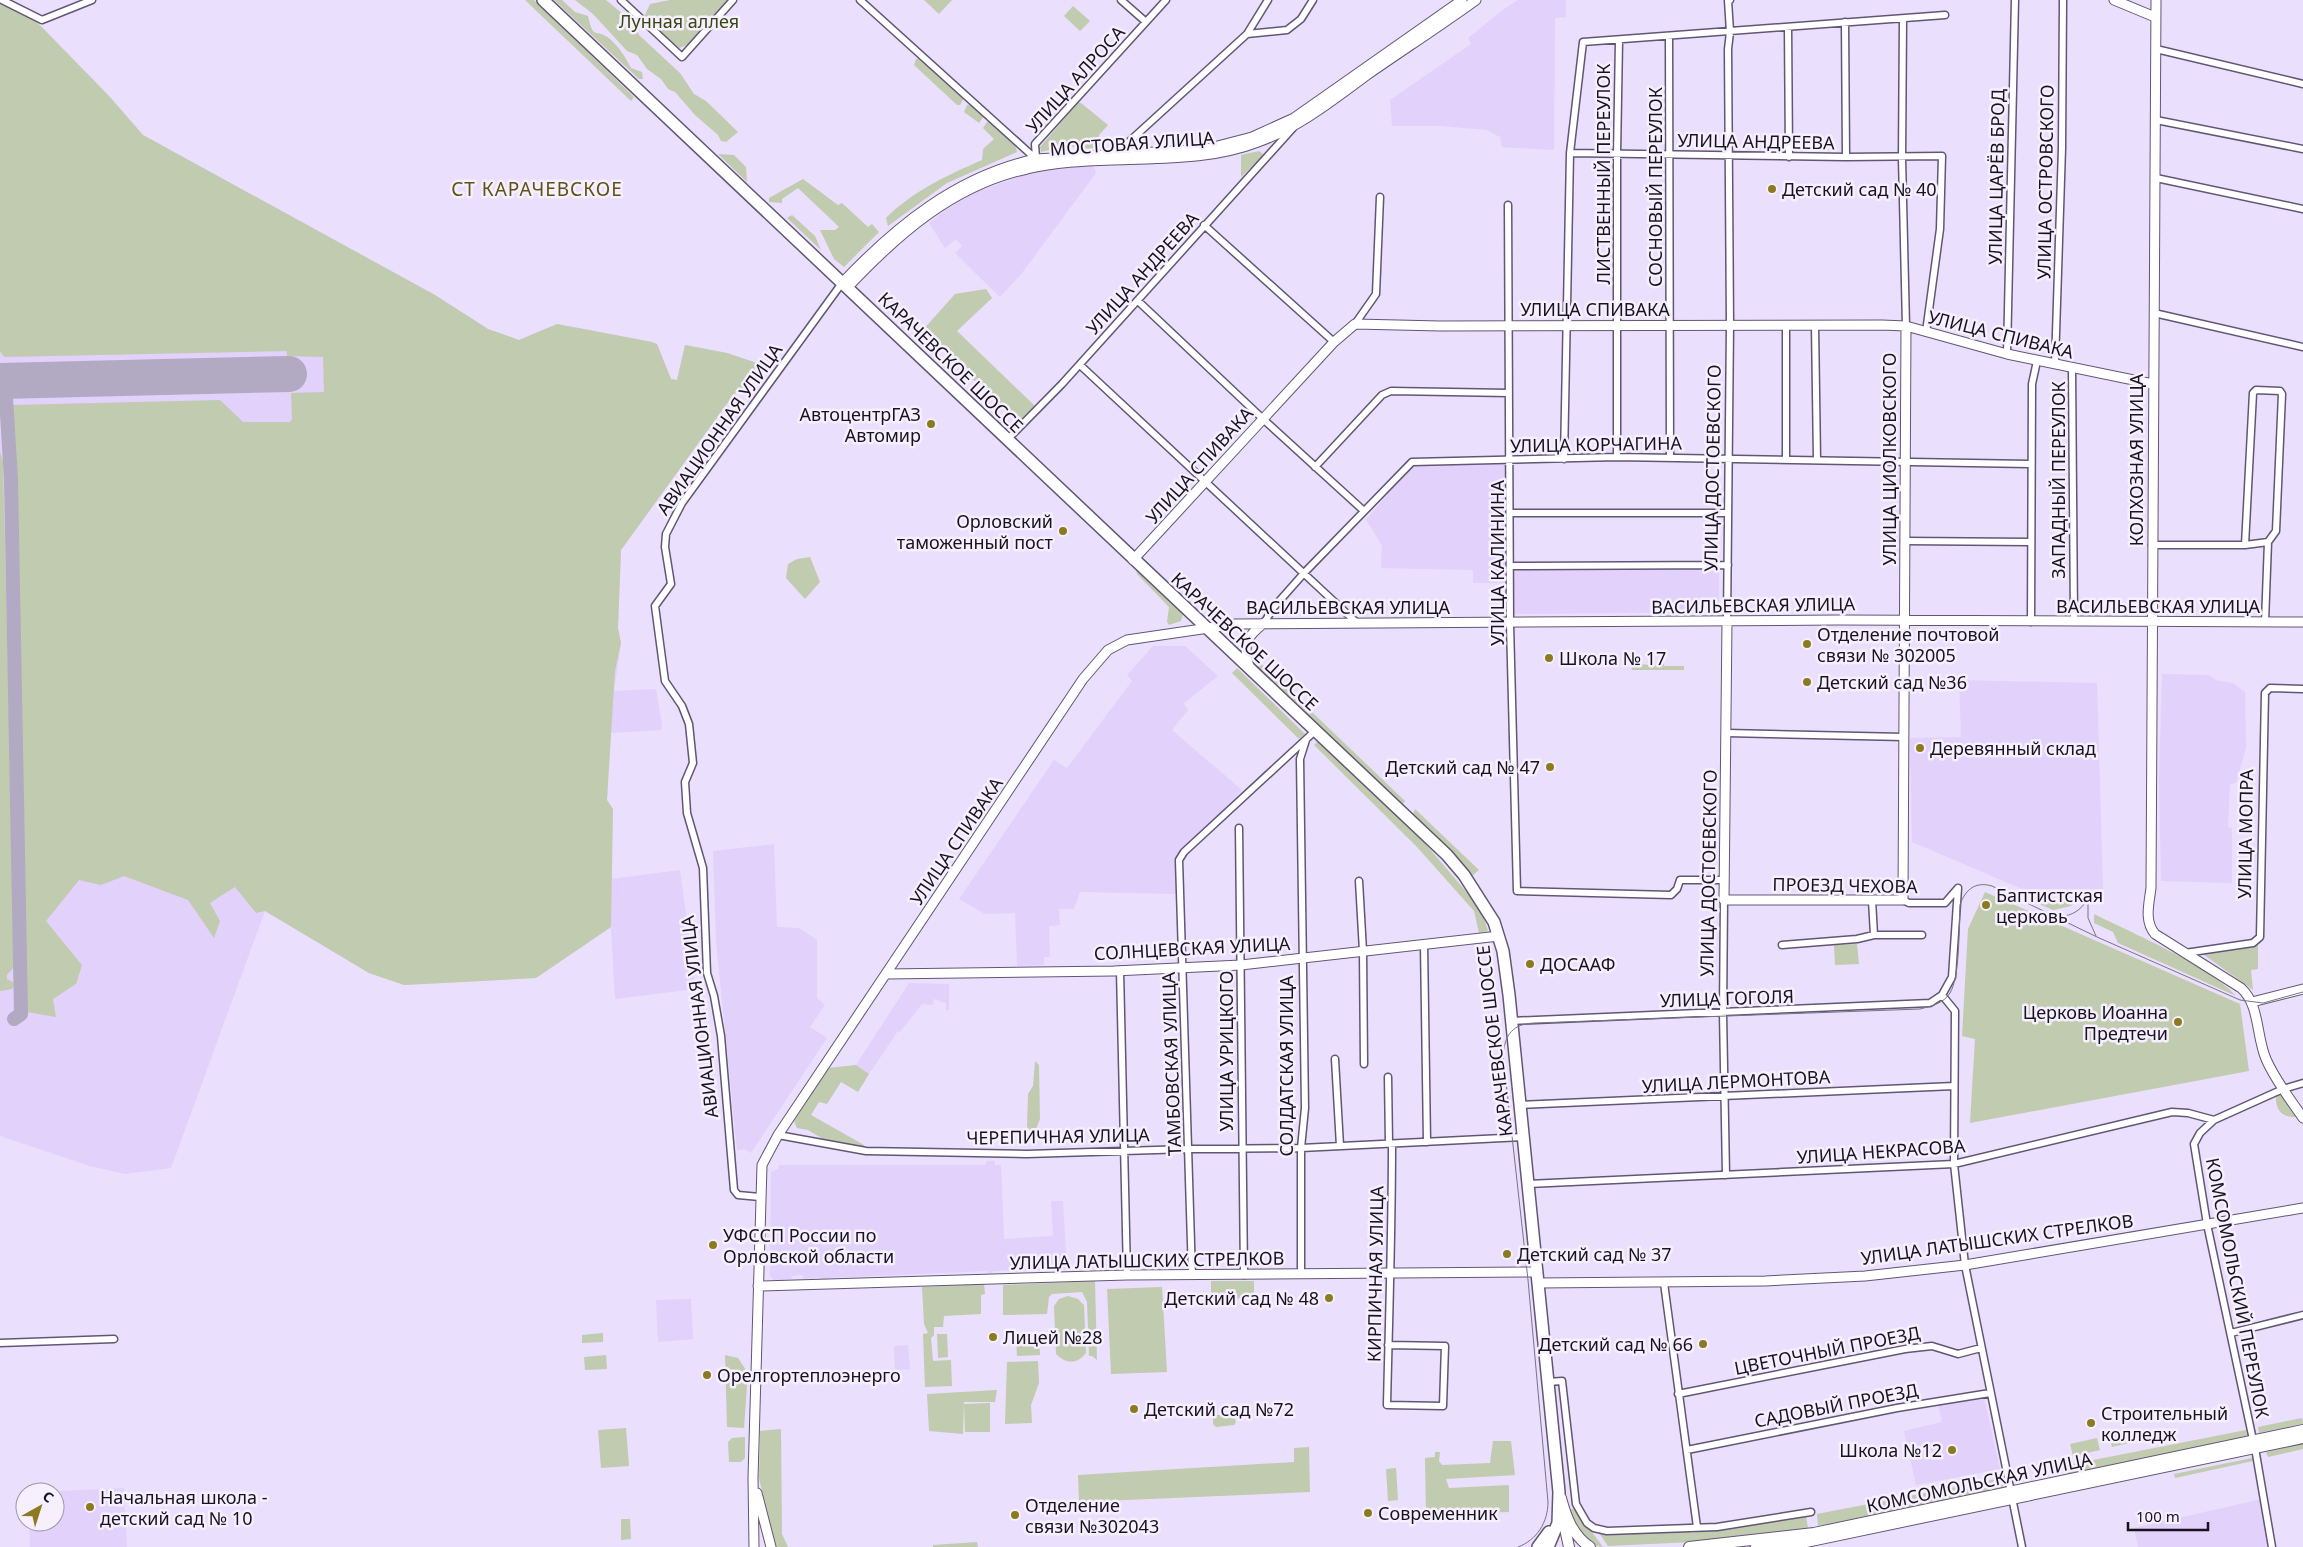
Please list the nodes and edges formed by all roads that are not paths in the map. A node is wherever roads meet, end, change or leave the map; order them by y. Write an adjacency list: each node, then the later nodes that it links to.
1 (2, 0): 2 (street)
2 (92, 0)
3 (543, 0): 49 (highway, КАРАЧЕВСКОЕ ШОССЕ)
4 (621, 0): 5 (street)
5 (734, 0)
6 (860, 0): 43 (street)
7 (1121, 0): 21 (street)
8 (1166, 0): 21 (street, УЛИЦА АЛРОСА)
9 (1268, 0): 25 (street)
10 (1313, 0): 25 (street)
11 (1462, 0): 34 (street, МОСТОВАЯ УЛИЦА)
12 (1729, 0): 24 (street, УЛИЦА ДОСТОЕВСКОГО)
13 (2015, 0): 64 (street, УЛИЦА ЦАРЁВ БРОД)
14 (2063, 0): 67 (street, УЛИЦА ОСТРОВСКОГО)
15 (2114, 0): 19 (street)
16 (2156, 0): 19 (street, КОЛХОЗНАЯ УЛИЦА)
17 (1472, 1): 31 (street, МОСТОВАЯ УЛИЦА)
18 (1945, 15): 20 (street)
19 (2155, 17): 28 (street, КОЛХОЗНАЯ УЛИЦА)
20 (1903, 18): 22 (street); 42 (street, УЛИЦА ЦИОЛКОВСКОГО)
21 (1146, 22): 43 (street, УЛИЦА АЛРОСА)
22 (1846, 22): 23 (street); 41 (street)
23 (1788, 27): 24 (street); 40 (street)
24 (1730, 32): 26 (street); 39 (street, УЛИЦА ДОСТОЕВСКОГО)
25 (1246, 34): 34 (street)
26 (1669, 36): 27 (street); 38 (street, СОСНОВЫЙ ПЕРЕУЛОК)
27 (1619, 41): 35 (street); 36 (street, ЛИСТВЕННЫЙ ПЕРЕУЛОК)
28 (2156, 49): 29 (street); 30 (street, КОЛХОЗНАЯ УЛИЦА)
29 (2303, 84)
30 (2156, 120): 33 (street); 44 (street, КОЛХОЗНАЯ УЛИЦА)
31 (1297, 123): 32 (street, МОСТОВАЯ УЛИЦА); 37 (street, УЛИЦА АНДРЕЕВА)
32 (1258, 143): 37 (street); 43 (street, МОСТОВАЯ УЛИЦА)
33 (2303, 150)
34 (1124, 153): 43 (street, МОСТОВАЯ УЛИЦА)
35 (1570, 153): 36 (street, УЛИЦА АНДРЕЕВА); 58 (street)
36 (1616, 154): 38 (street, УЛИЦА АНДРЕЕВА); 59 (street, ЛИСТВЕННЫЙ ПЕРЕУЛОК)
37 (1266, 155): 48 (street, УЛИЦА АНДРЕЕВА)
38 (1670, 156): 39 (street, УЛИЦА АНДРЕЕВА); 54 (street, СОСНОВЫЙ ПЕРЕУЛОК)
39 (1729, 156): 40 (street, УЛИЦА АНДРЕЕВА); 53 (street, УЛИЦА ДОСТОЕВСКОГО)
40 (1789, 157): 41 (street, УЛИЦА АНДРЕЕВА)
41 (1846, 157): 42 (street, УЛИЦА АНДРЕЕВА)
42 (1902, 158): 60 (street, УЛИЦА ЦИОЛКОВСКОГО); 61 (street, УЛИЦА АНДРЕЕВА)
43 (1037, 163): 49 (street, МОСТОВАЯ УЛИЦА)
44 (2156, 178): 47 (street); 51 (street, КОЛХОЗНАЯ УЛИЦА)
45 (1380, 197): 52 (street)
46 (1508, 204): 57 (street, УЛИЦА КАЛИНИНА)
47 (2303, 209)
48 (1204, 226): 50 (street, УЛИЦА АНДРЕЕВА); 62 (street)
49 (845, 286): 72 (highway, КАРАЧЕВСКОЕ ШОССЕ); 158 (street, АВИАЦИОННАЯ УЛИЦА)
50 (1138, 300): 66 (street, УЛИЦА АНДРЕЕВА); 71 (street)
51 (2154, 312): 63 (street); 69 (street, КОЛХОЗНАЯ УЛИЦА)
52 (1356, 324): 57 (street, УЛИЦА СПИВАКА); 62 (street, УЛИЦА СПИВАКА)
53 (1730, 324): 54 (street, УЛИЦА СПИВАКА); 55 (street, УЛИЦА СПИВАКА); 75 (street, УЛИЦА ДОСТОЕВСКОГО)
54 (1670, 325): 59 (street, УЛИЦА СПИВАКА); 74 (street, СОСНОВЫЙ ПЕРЕУЛОК)
55 (1786, 325): 56 (street, УЛИЦА СПИВАКА); 77 (street)
56 (1815, 325): 60 (street, УЛИЦА СПИВАКА); 78 (street)
57 (1509, 326): 58 (street, УЛИЦА СПИВАКА); 70 (street, УЛИЦА КАЛИНИНА)
58 (1566, 326): 59 (street, УЛИЦА СПИВАКА); 76 (street)
59 (1618, 326): 73 (street, ЛИСТВЕННЫЙ ПЕРЕУЛОК)
60 (1906, 326): 61 (street, УЛИЦА СПИВАКА); 80 (street, УЛИЦА ЦИОЛКОВСКОГО)
61 (1926, 332): 64 (street, УЛИЦА СПИВАКА)
62 (1334, 342): 71 (street, УЛИЦА СПИВАКА)
63 (2303, 348)
64 (2007, 354): 65 (street, УЛИЦА СПИВАКА)
65 (2037, 361): 67 (street, УЛИЦА СПИВАКА); 81 (street)
66 (1080, 364): 72 (street, УЛИЦА АНДРЕЕВА); 83 (street)
67 (2055, 364): 68 (street, УЛИЦА СПИВАКА)
68 (2072, 368): 69 (street, УЛИЦА СПИВАКА); 97 (street, ЗАПАДНЫЙ ПЕРЕУЛОК)
69 (2153, 384): 90 (street, КОЛХОЗНАЯ УЛИЦА)
70 (1509, 393): 79 (street, УЛИЦА КАЛИНИНА); 82 (street)
71 (1263, 419): 82 (street); 83 (street, УЛИЦА СПИВАКА)
72 (1007, 440): 92 (highway, КАРАЧЕВСКОЕ ШОССЕ)
73 (1617, 457): 74 (street, УЛИЦА КОРЧАГИНА); 76 (street, УЛИЦА КОРЧАГИНА)
74 (1670, 457): 75 (street, УЛИЦА КОРЧАГИНА)
75 (1728, 457): 77 (street, УЛИЦА КОРЧАГИНА); 85 (street, УЛИЦА ДОСТОЕВСКОГО)
76 (1564, 459): 79 (street, УЛИЦА КОРЧАГИНА)
77 (1786, 460): 78 (street, УЛИЦА КОРЧАГИНА)
78 (1817, 460): 80 (street, УЛИЦА КОРЧАГИНА)
79 (1511, 461): 84 (street, УЛИЦА КОРЧАГИНА); 86 (street, УЛИЦА КАЛИНИНА)
80 (1903, 462): 81 (street, УЛИЦА КОРЧАГИНА); 87 (street, УЛИЦА ЦИОЛКОВСКОГО)
81 (2030, 464): 88 (street)
82 (1315, 467): 84 (street)
83 (1206, 483): 92 (street, УЛИЦА СПИВАКА); 95 (street)
84 (1364, 510): 95 (street, УЛИЦА КОРЧАГИНА)
85 (1727, 513): 86 (street); 93 (street, УЛИЦА ДОСТОЕВСКОГО)
86 (1512, 514): 94 (street, УЛИЦА КАЛИНИНА)
87 (1904, 541): 88 (street); 96 (street, УЛИЦА ЦИОЛКОВСКОГО)
88 (2030, 542): 99 (street)
89 (2268, 542): 91 (street); 91 (street); 101 (street)
90 (2152, 545): 91 (street); 100 (street, КОЛХОЗНАЯ УЛИЦА)
91 (2245, 545)
92 (1133, 560): 106 (highway, КАРАЧЕВСКОЕ ШОССЕ)
93 (1728, 565): 94 (street); 98 (street, УЛИЦА ДОСТОЕВСКОГО)
94 (1512, 566): 105 (street, УЛИЦА КАЛИНИНА)
95 (1304, 572): 103 (street, УЛИЦА КОРЧАГИНА); 104 (street)
96 (1905, 621): 98 (street, ВАСИЛЬЕВСКАЯ УЛИЦА); 99 (street, ВАСИЛЬЕВСКАЯ УЛИЦА); 111 (street, УЛИЦА ЦИОЛКОВСКОГО)
97 (2074, 621): 99 (street, ВАСИЛЬЕВСКАЯ УЛИЦА); 100 (street, ВАСИЛЬЕВСКАЯ УЛИЦА)
98 (1727, 622): 105 (street, ВАСИЛЬЕВСКАЯ УЛИЦА); 110 (street, УЛИЦА ДОСТОЕВСКОГО)
99 (2031, 622)
100 (2153, 622): 101 (street, ВАСИЛЬЕВСКАЯ УЛИЦА); 125 (street, КОЛХОЗНАЯ УЛИЦА)
101 (2265, 622): 102 (street, ВАСИЛЬЕВСКАЯ УЛИЦА)
102 (2303, 622)
103 (1264, 623): 104 (street, ВАСИЛЬЕВСКАЯ УЛИЦА); 106 (street, ВАСИЛЬЕВСКАЯ УЛИЦА); 107 (street)
104 (1358, 623): 105 (street, ВАСИЛЬЕВСКАЯ УЛИЦА)
105 (1510, 624): 114 (street, УЛИЦА КАЛИНИНА)
106 (1204, 627): 107 (highway, КАРАЧЕВСКОЕ ШОССЕ); 130 (street, УЛИЦА СПИВАКА)
107 (1249, 670): 109 (highway, КАРАЧЕВСКОЕ ШОССЕ)
108 (2303, 690): 125 (street, УЛИЦА МОПРА)
109 (1315, 731): 112 (street, ТАМБОВСКАЯ УЛИЦА); 121 (highway, КАРАЧЕВСКОЕ ШОССЕ)
110 (1726, 733): 111 (street); 114 (street, УЛИЦА ДОСТОЕВСКОГО)
111 (1904, 736): 118 (street, УЛИЦА ЦИОЛКОВСКОГО)
112 (1306, 740): 126 (street, СОЛДАТСКАЯ УЛИЦА); 128 (street, ТАМБОВСКАЯ УЛИЦА)
113 (1239, 828): 127 (street, УЛИЦА УРИЦКОГО)
114 (1724, 880): 116 (street, УЛИЦА ДОСТОЕВСКОГО)
115 (1360, 881): 124 (street)
116 (1724, 900): 117 (street, ПРОЕЗД ЧЕХОВА); 134 (street, УЛИЦА ДОСТОЕВСКОГО)
117 (1872, 900): 118 (street, ПРОЕЗД ЧЕХОВА); 119 (street)
118 (1903, 900): 132 (street, ПРОЕЗД ЧЕХОВА)
119 (1874, 935): 120 (street); 123 (street)
120 (1922, 935)
121 (1499, 936): 122 (street, СОЛНЦЕВСКАЯ УЛИЦА); 135 (highway, КАРАЧЕВСКОЕ ШОССЕ)
122 (1424, 944): 124 (street, СОЛНЦЕВСКАЯ УЛИЦА); 148 (street)
123 (1782, 945)
124 (1363, 951): 126 (street, СОЛНЦЕВСКАЯ УЛИЦА); 137 (street)
125 (2185, 953): 133 (street)
126 (1301, 958): 127 (street, СОЛНЦЕВСКАЯ УЛИЦА); 152 (street, СОЛДАТСКАЯ УЛИЦА)
127 (1240, 964): 128 (street, СОЛНЦЕВСКАЯ УЛИЦА); 153 (street, УЛИЦА УРИЦКОГО)
128 (1184, 968): 129 (street, СОЛНЦЕВСКАЯ УЛИЦА); 151 (street, ТАМБОВСКАЯ УЛИЦА)
129 (1120, 970): 130 (street, СОЛНЦЕВСКАЯ УЛИЦА); 154 (street)
130 (886, 974): 146 (street, УЛИЦА СПИВАКА)
131 (2303, 988): 133 (street)
132 (1942, 995): 134 (street, УЛИЦА ГОГОЛЯ); 140 (street)
133 (2252, 1002): 141 (street)
134 (1723, 1013): 135 (street, УЛИЦА ГОГОЛЯ); 142 (street, УЛИЦА ДОСТОЕВСКОГО)
135 (1511, 1021): 143 (highway, КАРАЧЕВСКОЕ ШОССЕ)
136 (1335, 1059): 150 (street)
137 (1364, 1064)
138 (1388, 1077): 149 (street)
139 (2303, 1083): 141 (street)
140 (1954, 1086): 142 (street, УЛИЦА ЛЕРМОНТОВА); 155 (street)
141 (2283, 1089): 144 (street); 145 (street)
142 (1724, 1096): 143 (street, УЛИЦА ЛЕРМОНТОВА); 156 (street, УЛИЦА ДОСТОЕВСКОГО)
143 (1520, 1105): 147 (highway, КАРАЧЕВСКОЕ ШОССЕ)
144 (2303, 1118)
145 (2214, 1120): 155 (street, УЛИЦА НЕКРАСОВА); 160 (street, КОМСОМОЛЬСКИЙ ПЕРЕУЛОК)
146 (778, 1135): 154 (street, ЧЕРЕПИЧНАЯ УЛИЦА); 158 (street)
147 (1523, 1137): 148 (street, ЧЕРЕПИЧНАЯ УЛИЦА); 157 (highway, КАРАЧЕВСКОЕ ШОССЕ)
148 (1427, 1142): 149 (street, ЧЕРЕПИЧНАЯ УЛИЦА)
149 (1391, 1144): 150 (street, ЧЕРЕПИЧНАЯ УЛИЦА); 162 (street, КИРПИЧНАЯ УЛИЦА)
150 (1340, 1146): 152 (street, ЧЕРЕПИЧНАЯ УЛИЦА)
151 (1188, 1148): 153 (street, ЧЕРЕПИЧНАЯ УЛИЦА); 154 (street, ЧЕРЕПИЧНАЯ УЛИЦА); 166 (street, ТАМБОВСКАЯ УЛИЦА)
152 (1301, 1148): 153 (street, ЧЕРЕПИЧНАЯ УЛИЦА); 163 (street, СОЛДАТСКАЯ УЛИЦА)
153 (1241, 1149): 164 (street, УЛИЦА УРИЦКОГО)
154 (1125, 1151): 165 (street)
155 (1954, 1164): 156 (street, УЛИЦА НЕКРАСОВА); 161 (street)
156 (1726, 1175): 157 (street, УЛИЦА НЕКРАСОВА)
157 (1528, 1184): 167 (highway, КАРАЧЕВСКОЕ ШОССЕ)
158 (760, 1197): 169 (street)
159 (2303, 1208): 160 (street, УЛИЦА ЛАТЫШСКИХ СТРЕЛКОВ)
160 (2207, 1224): 161 (street, УЛИЦА ЛАТЫШСКИХ СТРЕЛКОВ); 171 (street, КОМСОМОЛЬСКИЙ ПЕРЕУЛОК)
161 (1965, 1264): 168 (street, УЛИЦА ЛАТЫШСКИХ СТРЕЛКОВ); 175 (street)
162 (1392, 1272): 163 (street, УЛИЦА ЛАТЫШСКИХ СТРЕЛКОВ); 167 (street, УЛИЦА ЛАТЫШСКИХ СТРЕЛКОВ); 174 (street, КИРПИЧНАЯ УЛИЦА)
163 (1301, 1273): 164 (street, УЛИЦА ЛАТЫШСКИХ СТРЕЛКОВ)
164 (1244, 1274): 166 (street, УЛИЦА ЛАТЫШСКИХ СТРЕЛКОВ)
165 (1127, 1275): 166 (street, УЛИЦА ЛАТЫШСКИХ СТРЕЛКОВ); 169 (street, УЛИЦА ЛАТЫШСКИХ СТРЕЛКОВ)
166 (1192, 1275)
167 (1537, 1277): 168 (street, УЛИЦА ЛАТЫШСКИХ СТРЕЛКОВ); 176 (highway, КАРАЧЕВСКОЕ ШОССЕ)
168 (1664, 1282): 178 (street)
169 (758, 1286): 183 (street)
170 (2303, 1315): 171 (street)
171 (2232, 1332): 181 (street, КОМСОМОЛЬСКИЙ ПЕРЕУЛОК)
172 (114, 1338): 173 (street)
173 (0, 1343)
174 (1388, 1345): 174 (street, КИРПИЧНАЯ УЛИЦА)
175 (1981, 1348): 177 (street); 178 (street, ЦВЕТОЧНЫЙ ПРОЕЗД)
176 (1548, 1382): 184 (highway, КАРАЧЕВСКОЕ ШОССЕ); 187 (street)
177 (1990, 1393): 182 (street, САДОВЫЙ ПРОЕЗД); 185 (street)
178 (1678, 1394): 182 (street)
179 (2303, 1430): 181 (main road, КОМСОМОЛЬСКАЯ УЛИЦА)
180 (2303, 1438): 181 (main road, КОМСОМОЛЬСКАЯ УЛИЦА)
181 (2254, 1444): 185 (main road, КОМСОМОЛЬСКАЯ УЛИЦА); 197 (street, КОМСОМОЛЬСКИЙ ПЕРЕУЛОК)
182 (1687, 1450): 187 (street)
183 (753, 1478): 188 (street); 189 (street)
184 (1559, 1492): 190 (highway); 191 (highway); 192 (main road); 193 (main road)
185 (2012, 1496): 194 (main road, КОМСОМОЛЬСКАЯ УЛИЦА); 195 (main road, КОМСОМОЛЬСКАЯ УЛИЦА); 196 (street)
186 (1811, 1512): 187 (street)
187 (1698, 1527)
188 (754, 1547)
189 (771, 1547)
190 (1538, 1547)
191 (1548, 1547)
192 (1570, 1547)
193 (1590, 1547)
194 (1689, 1547)
195 (1756, 1547)
196 (2022, 1547)
197 (2272, 1547)

